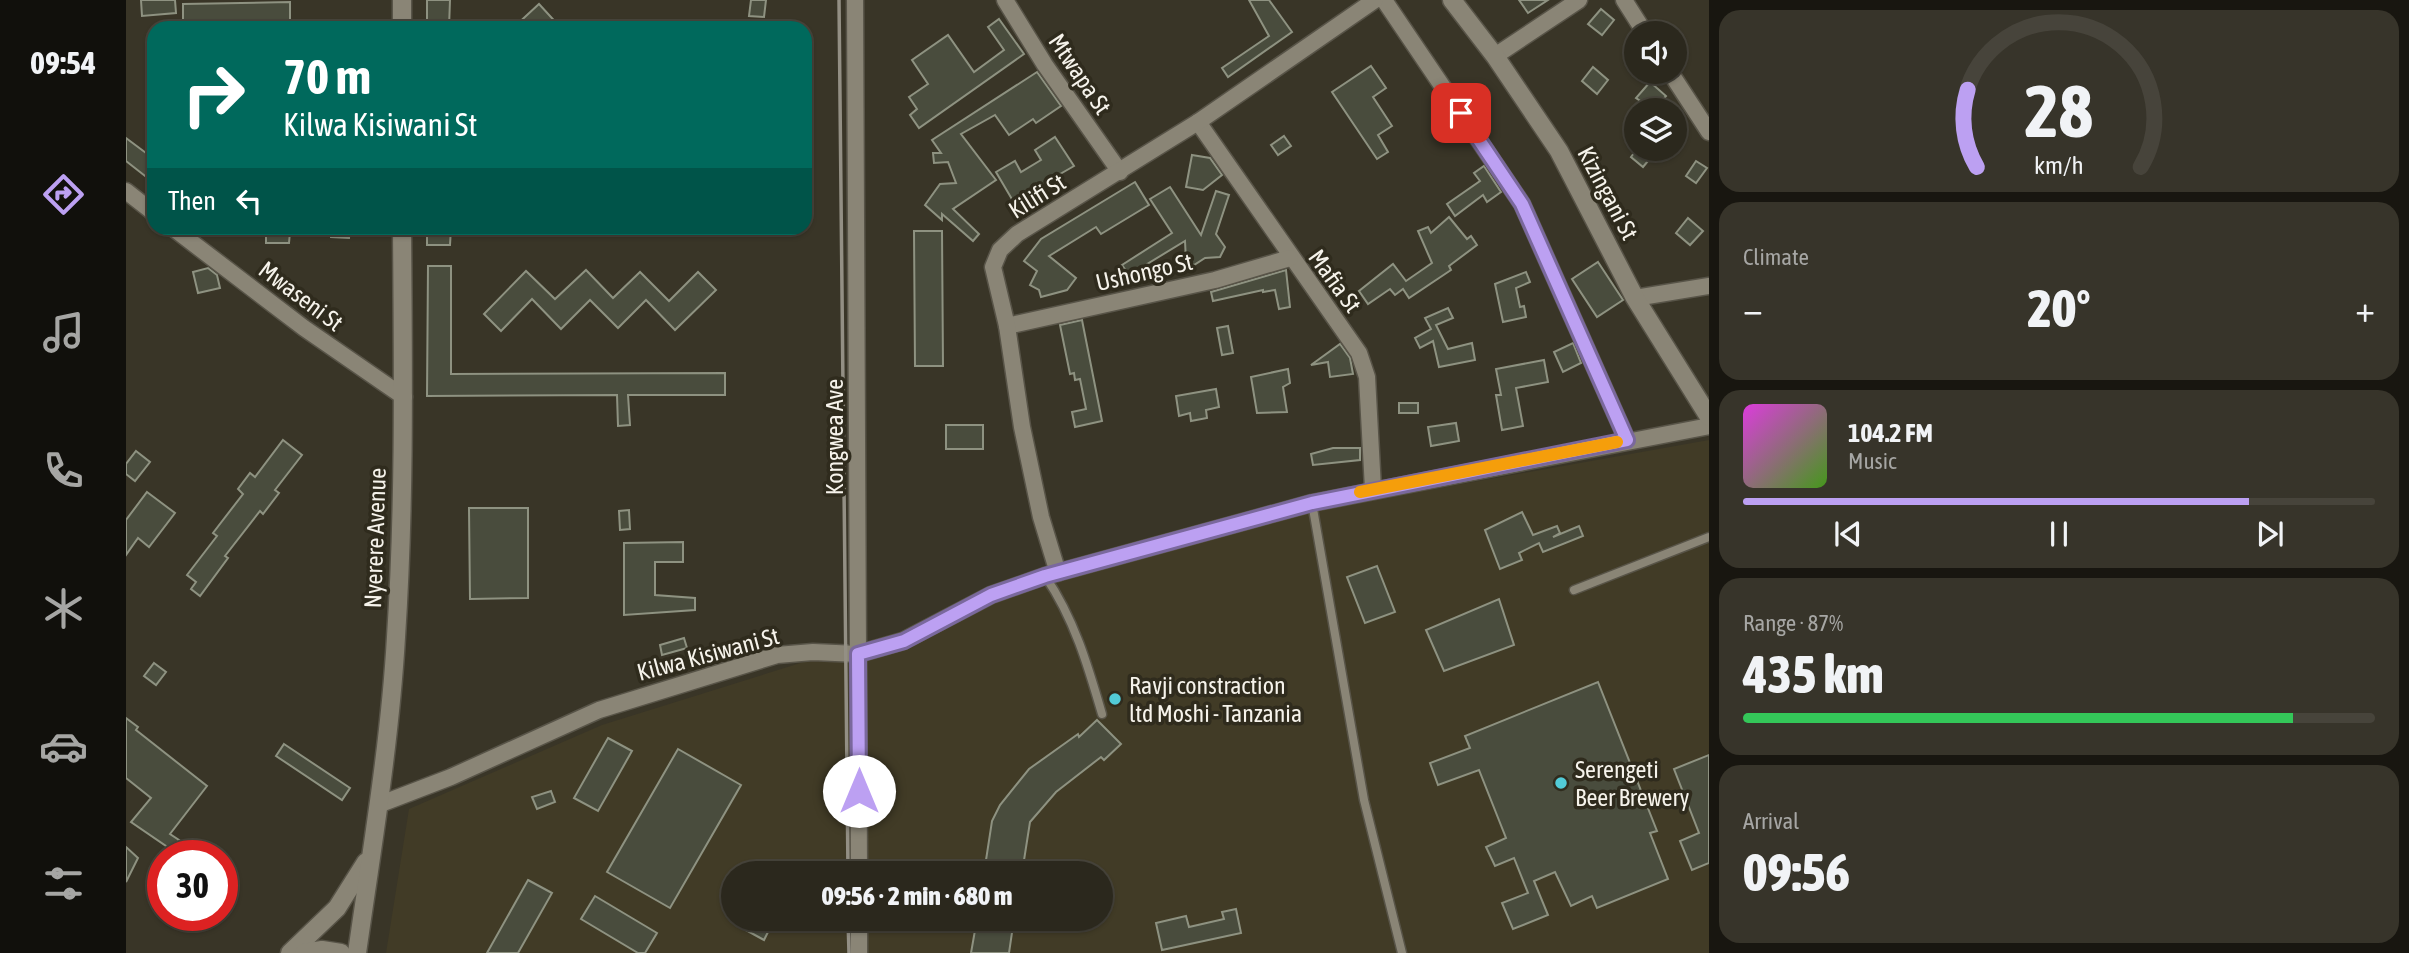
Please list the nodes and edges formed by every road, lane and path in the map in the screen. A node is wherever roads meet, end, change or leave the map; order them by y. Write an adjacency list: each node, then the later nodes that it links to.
1 (402, 0): 9 (street)
2 (855, 0): 33 (street, Kongwea Ave)
3 (1005, 0): 15 (street, Mtwapa St)
4 (1375, 0): 13 (street, Kilifi St)
5 (1384, 0): 27 (street)
6 (1452, 0): 11 (street, Kizingani St)
7 (1579, 0): 11 (street)
8 (1624, 0): 10 (street)
9 (402, 21)
10 (1637, 21)
11 (1495, 56): 22 (street, Kizingani St)
12 (1678, 84): 14 (street)
13 (1198, 122): 15 (street, Kilifi St); 20 (street, Mafia St)
14 (1709, 132)
15 (1120, 172): 23 (street, Kilifi St)
16 (126, 191): 17 (street)
17 (147, 208)
18 (182, 235): 24 (street, Mwaseni St)
19 (402, 235): 24 (street, Nyerere Avenue)
20 (1290, 258): 23 (street, Ushongo St); 28 (street, Mafia St)
21 (1709, 286): 22 (street)
22 (1635, 298): 25 (street, Kizingani St)
23 (1007, 326): 31 (street, Kilifi St)
24 (404, 397): 35 (street, Nyerere Avenue)
25 (1709, 417)
26 (1709, 426): 27 (street, Kilwa Kisiwani St)
27 (1627, 440): 28 (street, Kilwa Kisiwani St)
28 (1373, 489): 29 (street, Kilwa Kisiwani St)
29 (1312, 503): 31 (street, Kilwa Kisiwani St); 44 (lane)
30 (1709, 537): 32 (lane)
31 (1052, 575): 33 (street, Kilwa Kisiwani St); 34 (lane)
32 (1574, 590)
33 (858, 654): 35 (street, Kilwa Kisiwani St); 37 (street, Kongwea Ave)
34 (1102, 714)
35 (379, 805): 36 (street, Nyerere Avenue)
36 (372, 849): 39 (street); 42 (street, Nyerere Avenue)
37 (859, 861)
38 (859, 931): 43 (street)
39 (290, 953)
40 (304, 953): 41 (street)
41 (341, 953)
42 (358, 953)
43 (859, 953)
44 (1402, 953)

